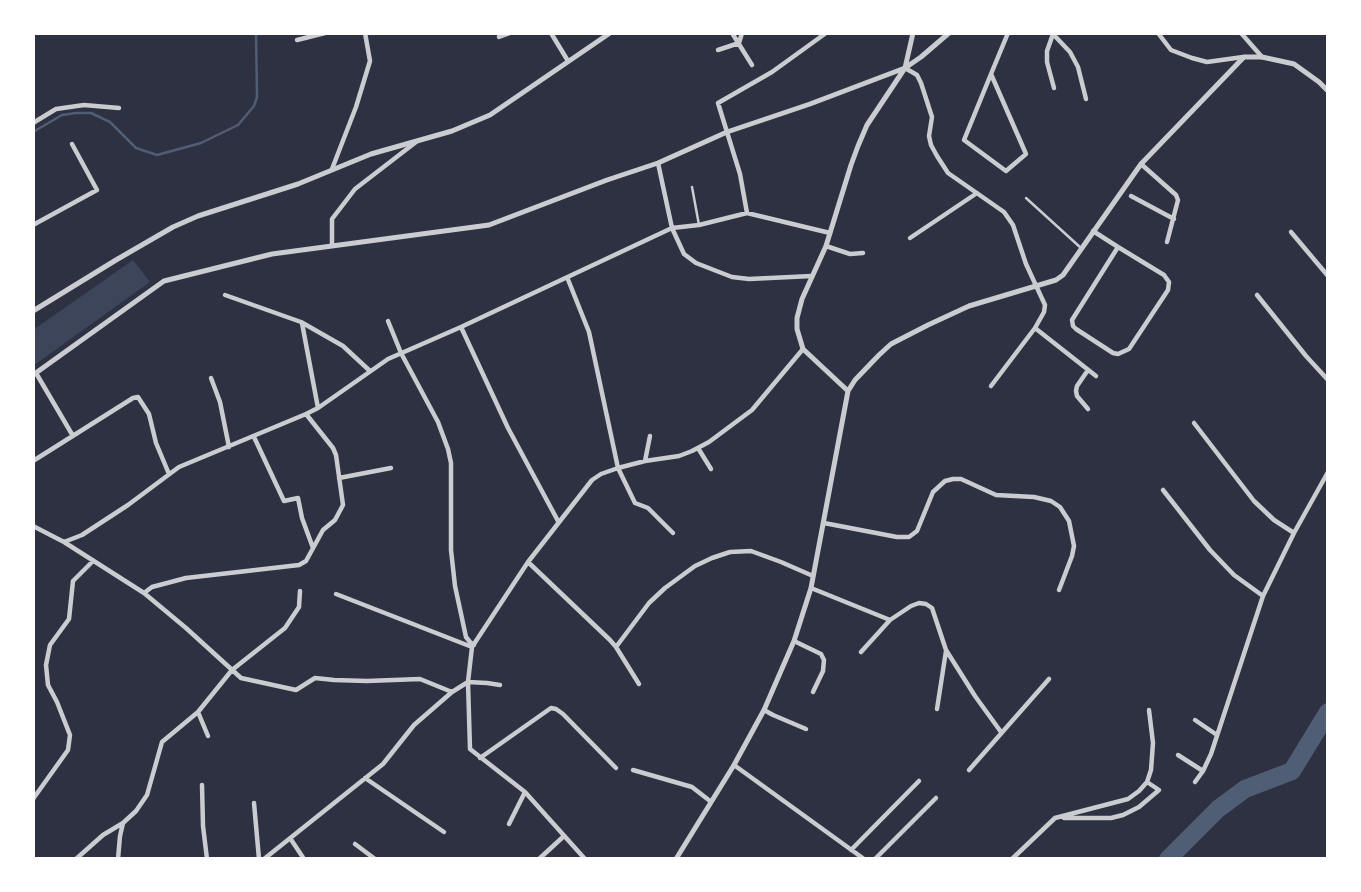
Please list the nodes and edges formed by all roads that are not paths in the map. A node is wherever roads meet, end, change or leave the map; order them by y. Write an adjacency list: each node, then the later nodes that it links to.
1 (325, 33): 16 (street)
2 (365, 33): 35 (street)
3 (500, 33): 4 (street)
4 (510, 33)
5 (551, 33): 21 (street)
6 (610, 33): 21 (street)
7 (732, 33): 17 (street)
8 (742, 33): 17 (street)
9 (826, 33): 30 (street)
10 (913, 33): 23 (street)
11 (949, 33): 23 (street)
12 (1008, 33): 24 (street)
13 (1158, 33): 19 (street)
14 (1241, 33): 20 (street)
15 (1052, 34): 25 (street); 27 (street)
16 (297, 40)
17 (739, 43): 18 (street); 22 (street)
18 (718, 50)
19 (1244, 57): 20 (street); 34 (street)
20 (1262, 57): 26 (street)
21 (568, 61): 31 (street)
22 (752, 65)
23 (905, 68): 30 (street); 37 (street); 47 (street)
24 (990, 74): 24 (street)
25 (1054, 88)
26 (1328, 91)
27 (1086, 99)
28 (119, 108): 29 (street)
29 (33, 123)
30 (727, 132): 33 (street); 40 (street)
31 (419, 140): 35 (street); 51 (street)
32 (72, 144): 42 (street)
33 (658, 163): 44 (street); 51 (street)
34 (1142, 164): 41 (street); 45 (street)
35 (332, 169): 61 (street)
36 (692, 187): 43 (street)
37 (977, 193): 48 (street); 58 (street)
38 (1132, 196): 41 (street)
39 (1027, 198): 53 (street)
40 (747, 213): 43 (street); 47 (street)
41 (1174, 219): 49 (street)
42 (33, 225)
43 (699, 225): 44 (street)
44 (672, 228): 56 (street); 57 (street)
45 (1093, 231): 52 (street); 53 (street)
46 (1291, 232): 55 (street)
47 (831, 233): 50 (street)
48 (910, 238)
49 (1167, 242)
50 (826, 246): 54 (street); 56 (street)
51 (332, 247): 70 (street)
52 (1118, 247): 52 (street)
53 (1081, 248): 58 (street)
54 (863, 253)
55 (1328, 275)
56 (812, 276): 66 (street)
57 (567, 277): 64 (street); 88 (street)
58 (1037, 285): 65 (street); 75 (street)
59 (225, 295): 63 (street)
60 (1257, 295): 73 (street)
61 (33, 311)
62 (388, 321): 67 (street)
63 (302, 322): 69 (street); 76 (street)
64 (461, 327): 67 (street); 94 (street)
65 (1035, 328): 68 (street); 74 (street)
66 (803, 349): 75 (street); 84 (street)
67 (401, 353): 69 (street); 112 (street)
68 (1087, 370): 71 (street); 77 (street)
69 (370, 371): 76 (street)
70 (35, 374): 80 (street)
71 (1096, 376)
72 (211, 378): 83 (street)
73 (1328, 380)
74 (990, 386)
75 (848, 391): 95 (street)
76 (318, 408): 78 (street)
77 (1088, 409)
78 (306, 414): 81 (street); 92 (street)
79 (1194, 423): 98 (street)
80 (73, 436): 85 (street); 91 (street)
81 (254, 436): 83 (street); 100 (street)
82 (650, 436): 86 (street)
83 (229, 447): 91 (street)
84 (698, 448): 86 (street); 89 (street)
85 (33, 461)
86 (645, 461): 88 (street)
87 (391, 468): 92 (street)
88 (618, 468): 94 (street); 97 (street)
89 (711, 469)
90 (1328, 472): 98 (street)
91 (169, 474): 99 (street)
92 (339, 478): 100 (street)
93 (1163, 490): 109 (street)
94 (558, 521): 102 (street)
95 (824, 523): 103 (street); 105 (street)
96 (33, 526): 99 (street)
97 (673, 533)
98 (1294, 533): 109 (street)
99 (64, 542): 101 (street)
100 (313, 548): 107 (street)
101 (93, 561): 107 (street); 146 (street)
102 (528, 562): 112 (street); 113 (street)
103 (813, 576): 104 (street); 113 (street)
104 (811, 588): 110 (street); 111 (street)
105 (1059, 590)
106 (300, 591): 116 (street)
107 (144, 593): 116 (street)
108 (336, 594): 112 (street)
109 (1263, 596): 130 (street)
110 (890, 620): 114 (street); 115 (street)
111 (794, 641): 122 (street); 124 (street)
112 (473, 646): 118 (street)
113 (616, 647): 119 (street)
114 (946, 650): 123 (street); 129 (street)
115 (861, 652)
116 (232, 670): 121 (street); 126 (street)
117 (1049, 679): 129 (street)
118 (468, 682): 120 (street); 121 (street); 133 (street)
119 (639, 684)
120 (500, 685)
121 (452, 692): 139 (street)
122 (813, 692)
123 (937, 709)
124 (765, 710): 128 (street); 134 (street)
125 (1149, 710): 141 (street)
126 (198, 712): 131 (street); 150 (street)
127 (1195, 720): 130 (street)
128 (806, 729)
129 (1001, 732): 137 (street)
130 (1217, 735): 138 (street)
131 (208, 736)
132 (1178, 755): 138 (street)
133 (480, 758): 135 (street); 144 (street)
134 (734, 765): 147 (street); 156 (street)
135 (616, 768)
136 (633, 770): 147 (street)
137 (970, 770)
138 (1203, 771): 142 (street)
139 (365, 778): 152 (street); 154 (street)
140 (919, 780): 156 (street)
141 (1147, 782): 149 (street); 149 (street)
142 (1195, 782)
143 (202, 785): 159 (street)
144 (525, 792): 151 (street); 153 (street)
145 (936, 798): 168 (street)
146 (33, 799)
147 (710, 801): 166 (street)
148 (254, 803): 160 (street)
149 (1055, 818): 169 (street)
150 (123, 823): 157 (street); 158 (street)
151 (509, 824)
152 (444, 832)
153 (564, 836): 164 (street); 165 (street)
154 (290, 838): 161 (street); 162 (street)
155 (355, 844): 163 (street)
156 (851, 850): 167 (street)
157 (76, 859)
158 (118, 859)
159 (207, 859)
160 (259, 859)
161 (264, 859)
162 (304, 859)
163 (375, 859)
164 (539, 859)
165 (585, 859)
166 (676, 859)
167 (864, 859)
168 (875, 859)
169 (1012, 859)

